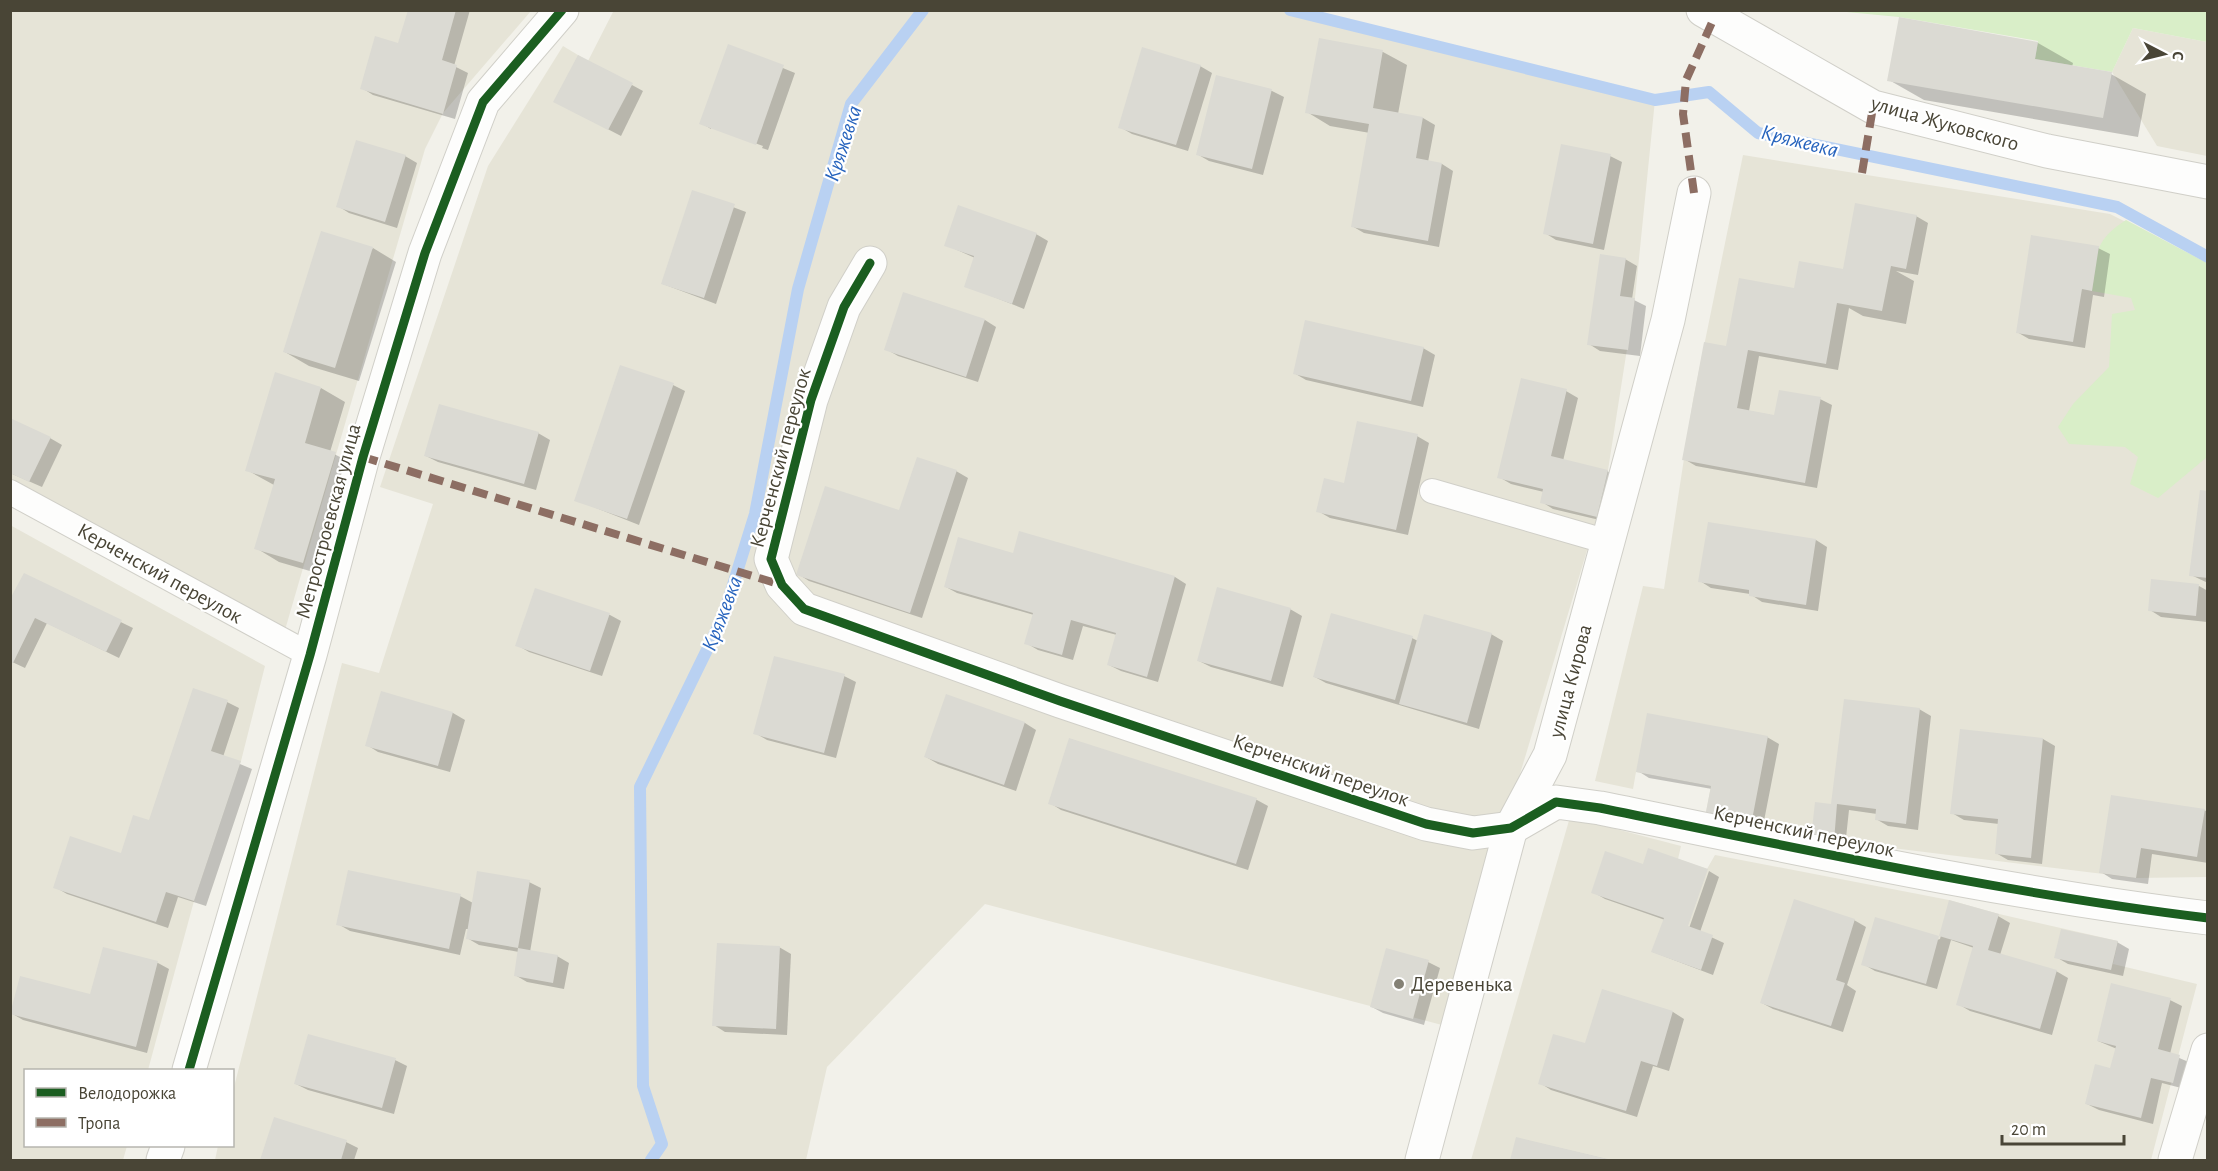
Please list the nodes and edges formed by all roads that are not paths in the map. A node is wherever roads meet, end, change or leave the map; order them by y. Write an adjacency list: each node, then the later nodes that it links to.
1 (562, 10): 9 (street, Метростроевская улица)
2 (1703, 10): 3 (street, улица Жуковского)
3 (2208, 182)
4 (1694, 193): 8 (street, улица Кирова)
5 (870, 263): 10 (street, Керченский переулок)
6 (1432, 491): 8 (lane)
7 (10, 492): 9 (lane, Керченский переулок)
8 (1608, 542): 10 (street, улица Кирова)
9 (310, 655): 13 (street, Метростроевская улица)
10 (1511, 828): 11 (street, Керченский переулок); 14 (street, улица Кирова)
11 (2208, 918)
12 (2208, 1050): 15 (street)
13 (190, 1069)
14 (1422, 1161)
15 (2175, 1161)

